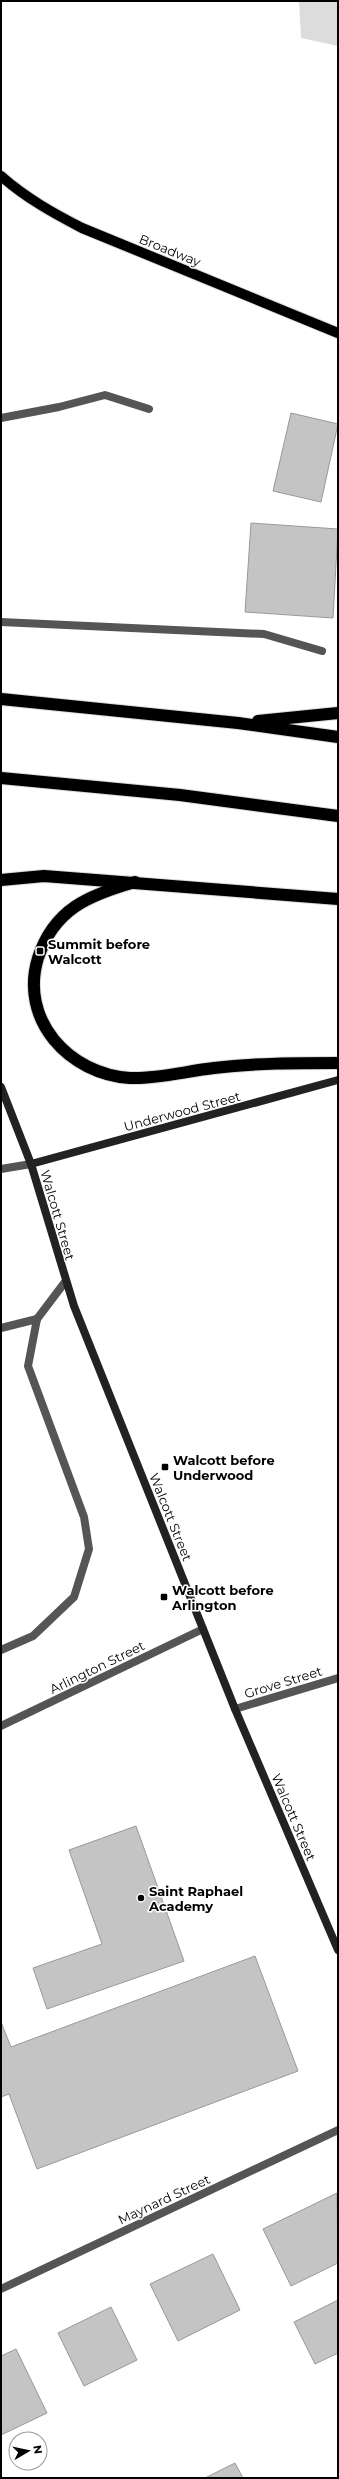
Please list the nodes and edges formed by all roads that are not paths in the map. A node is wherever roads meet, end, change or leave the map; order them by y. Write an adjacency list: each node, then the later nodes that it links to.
1 (1, 176): 2 (main road, Broadway)
2 (338, 333)
3 (149, 409): 4 (street)
4 (1, 418)
5 (1, 622): 6 (street)
6 (322, 651)
7 (1, 699): 9 (highway)
8 (338, 714): 9 (highway)
9 (238, 723): 10 (highway)
10 (338, 737)
11 (1, 778): 12 (highway)
12 (338, 816)
13 (1, 880): 14 (highway)
14 (135, 882): 15 (highway); 16 (highway)
15 (338, 899)
16 (338, 1063)
17 (338, 1080): 19 (street, Underwood Street)
18 (1, 1087): 19 (street, Walcott Street)
19 (31, 1164): 20 (street); 21 (street, Walcott Street)
20 (1, 1169)
21 (65, 1282): 22 (street); 24 (street, Walcott Street)
22 (37, 1319): 23 (street); 25 (street)
23 (1, 1328)
24 (203, 1629): 27 (street, Walcott Street); 28 (street, Arlington Street)
25 (1, 1650)
26 (338, 1678): 27 (street, Grove Street)
27 (236, 1709): 29 (street, Walcott Street)
28 (1, 1726)
29 (338, 1950)
30 (338, 2130): 31 (street, Maynard Street)
31 (1, 2289)

